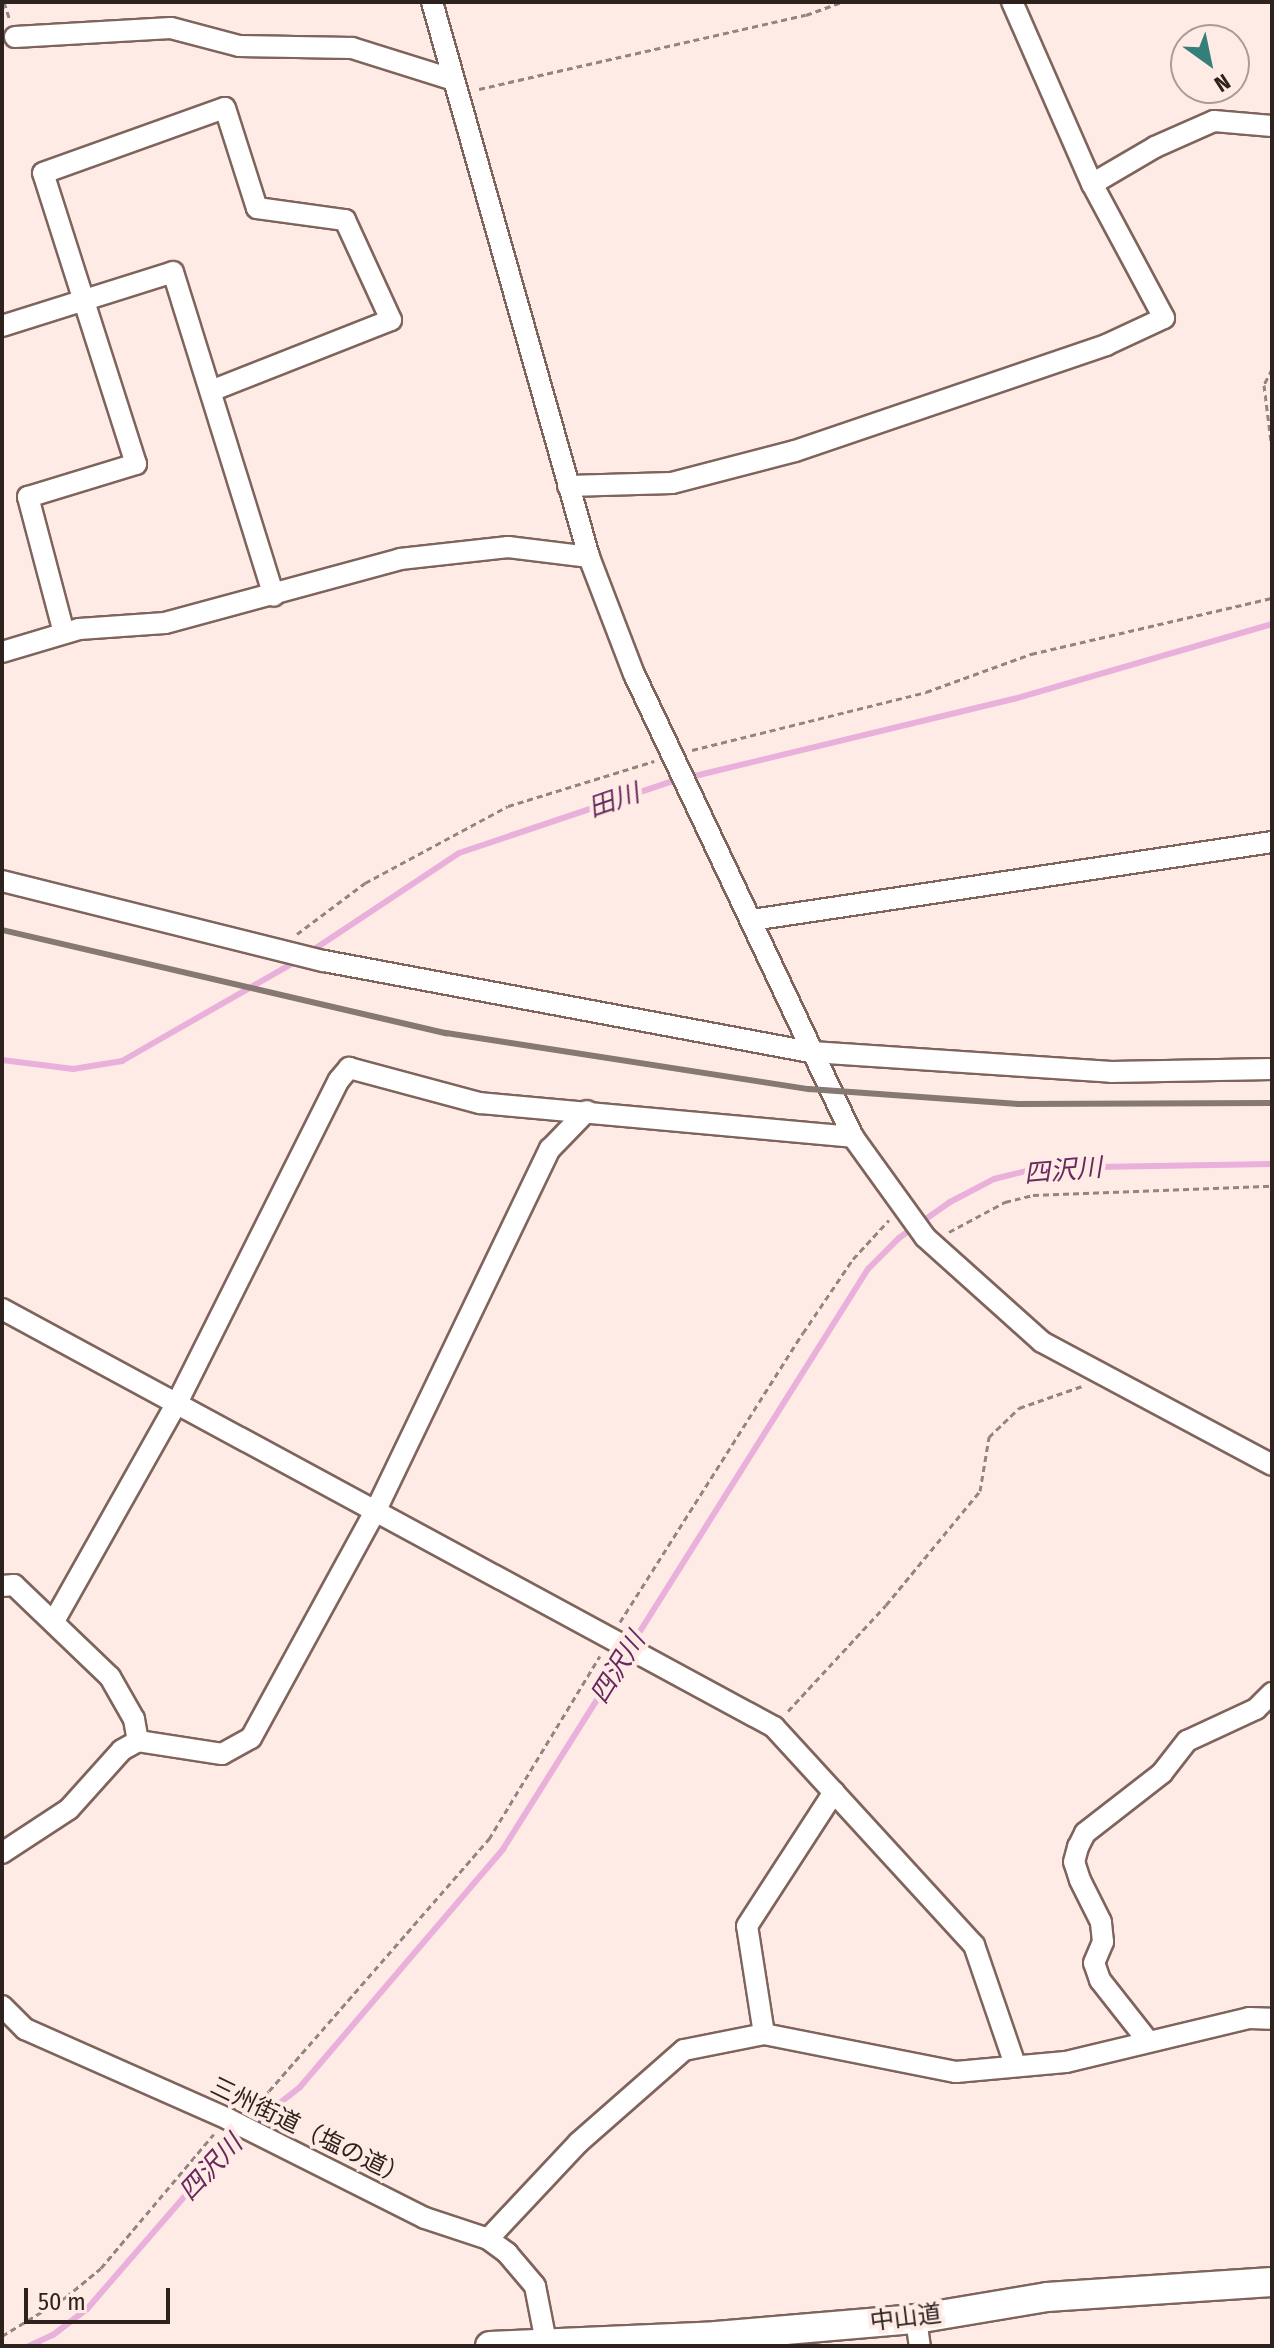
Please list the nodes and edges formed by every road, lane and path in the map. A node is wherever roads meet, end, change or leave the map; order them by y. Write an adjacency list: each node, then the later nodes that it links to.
1 (432, 2): 5 (street)
2 (842, 2): 5 (path)
3 (1012, 2): 7 (street)
4 (15, 37): 5 (street)
5 (453, 87): 13 (street)
6 (1272, 126): 7 (street)
7 (1092, 184): 13 (street)
8 (82, 302): 9 (street); 11 (street); 11 (street); 17 (street)
9 (2, 326)
10 (1272, 369): 12 (path)
11 (213, 390): 15 (street)
12 (1272, 449)
13 (568, 486): 14 (street)
14 (589, 557): 15 (street); 19 (street)
15 (274, 596): 17 (street)
16 (1272, 598): 19 (path)
17 (64, 633): 18 (street)
18 (2, 652)
19 (675, 759): 22 (street); 23 (path)
20 (1272, 842): 22 (street)
21 (2, 881): 23 (street)
22 (752, 920): 24 (street)
23 (284, 951): 24 (street)
24 (812, 1052): 25 (street); 27 (street)
25 (1272, 1069)
26 (587, 1111): 27 (street); 33 (street); 35 (street)
27 (853, 1137): 29 (street)
28 (1272, 1186): 30 (path)
29 (904, 1210): 30 (street); 38 (path)
30 (929, 1241): 32 (street)
31 (2, 1309): 33 (street)
32 (1105, 1379): 34 (street); 40 (path)
33 (177, 1403): 35 (street); 37 (street)
34 (1272, 1465)
35 (376, 1510): 38 (street); 41 (street)
36 (2, 1586): 37 (street)
37 (54, 1621): 41 (street)
38 (614, 1639): 40 (street); 49 (path)
39 (1272, 1693): 47 (street)
40 (774, 1727): 42 (street)
41 (138, 1741): 43 (street)
42 (834, 1792): 46 (street); 48 (street)
43 (2, 1853)
44 (2, 2006): 49 (street, 三州街道（塩の道）)
45 (1272, 2019): 47 (street)
46 (764, 2034): 48 (street); 50 (street)
47 (1148, 2041): 48 (street)
48 (1015, 2065)
49 (231, 2121): 50 (street, 三州街道（塩の道）); 53 (path)
50 (488, 2239): 54 (street, 三州街道（塩の道）)
51 (1272, 2282): 52 (highway, 中山道)
52 (918, 2332): 54 (highway, 中山道)
53 (2, 2336)
54 (546, 2342): 55 (highway, 中山道)
55 (490, 2346)

